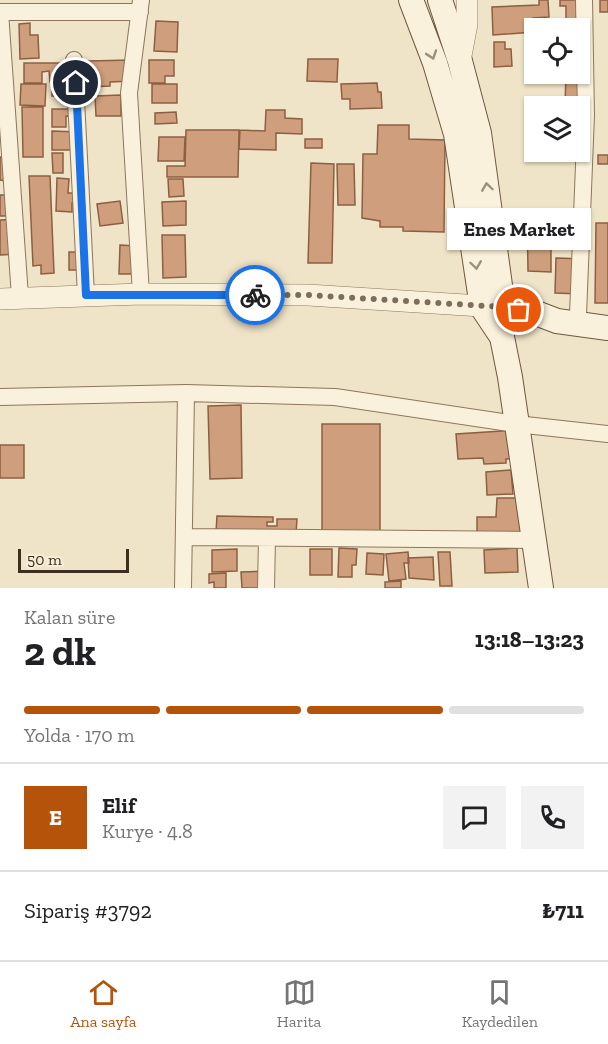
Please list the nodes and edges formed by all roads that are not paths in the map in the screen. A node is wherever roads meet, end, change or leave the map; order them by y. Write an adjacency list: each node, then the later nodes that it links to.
1 (411, 0): 13 (main road, one-way to 13)
2 (440, 0): 8 (main road)
3 (467, 0): 8 (street)
4 (584, 0): 15 (street)
5 (140, 6): 6 (street); 10 (street)
6 (0, 12): 9 (street)
7 (74, 60): 11 (street)
8 (460, 61): 13 (main road, one-way to 8)
9 (4, 110): 12 (street)
10 (141, 294): 11 (street); 13 (street)
11 (86, 295): 12 (street)
12 (10, 298)
13 (492, 307): 14 (main road); 20 (main road)
14 (536, 313): 15 (main road); 17 (main road)
15 (578, 315): 16 (main road)
16 (608, 319)
17 (608, 328)
18 (186, 393): 19 (street); 20 (street); 22 (street)
19 (0, 397)
20 (516, 424): 21 (street); 24 (main road)
21 (608, 434)
22 (184, 537): 23 (street); 25 (street)
23 (267, 538): 24 (street); 26 (street)
24 (534, 540): 27 (main road)
25 (183, 588)
26 (266, 588)
27 (541, 588)

